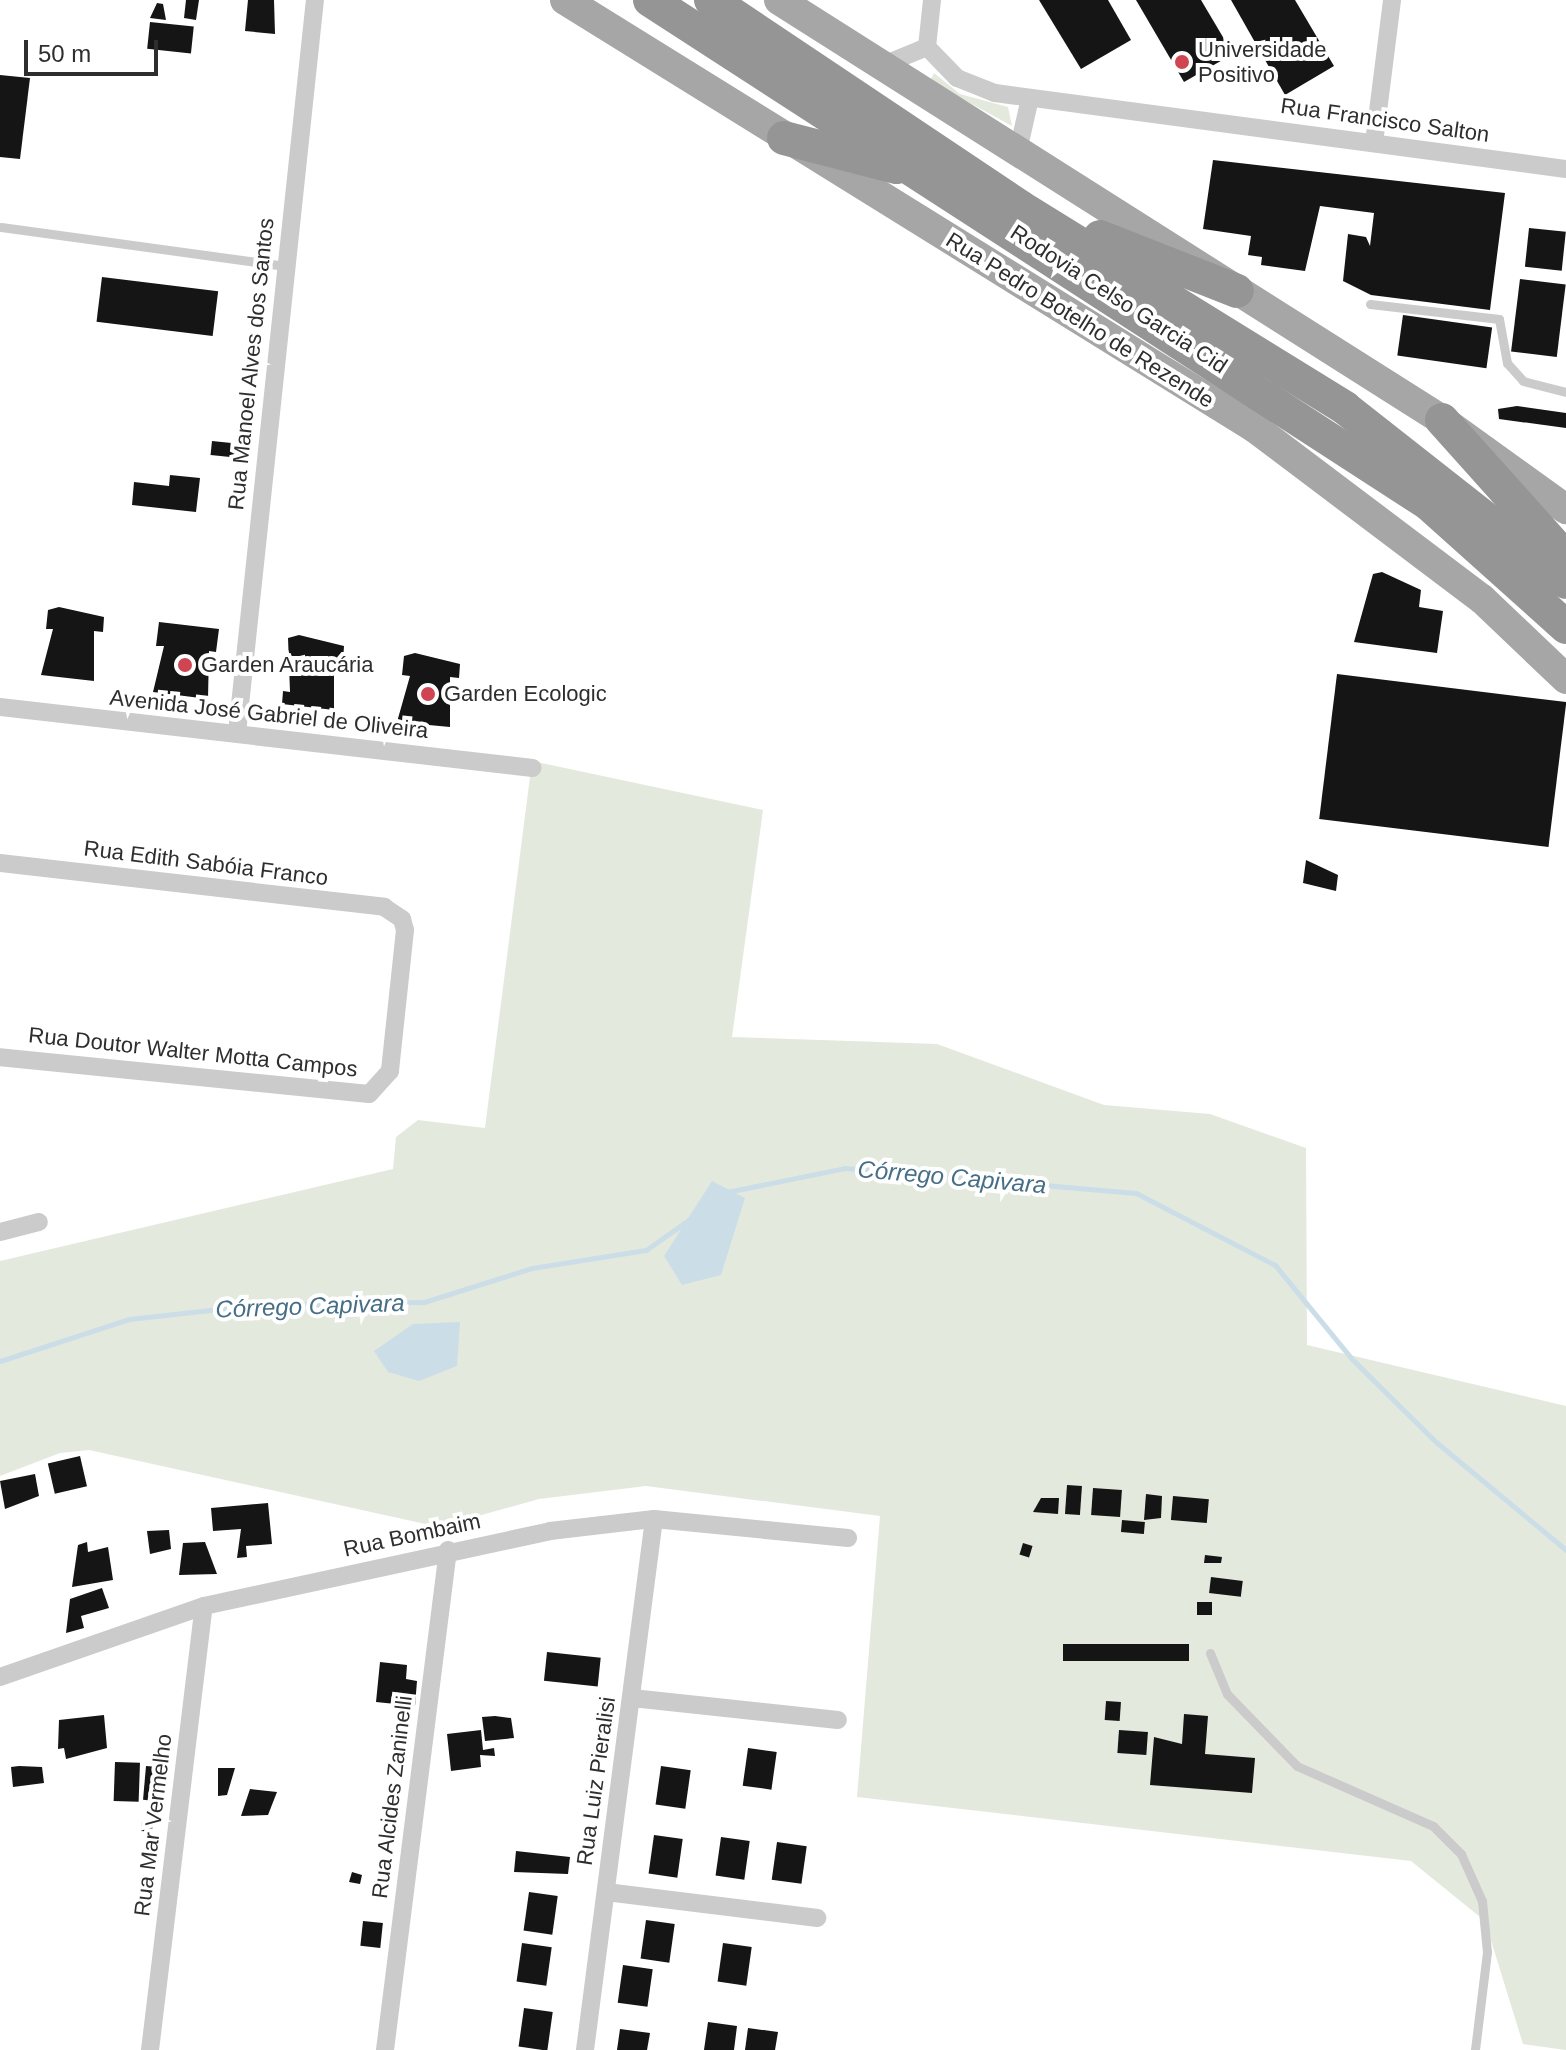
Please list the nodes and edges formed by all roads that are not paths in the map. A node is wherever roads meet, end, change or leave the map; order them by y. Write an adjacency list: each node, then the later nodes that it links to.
1 (315, 0): 18 (street, Rua Manoel Alves dos Santos)
2 (565, 0): 11 (main road, Rua Pedro Botelho de Rezende)
3 (650, 0): 15 (highway, Rodovia Celso Garcia Cid)
4 (711, 0): 16 (highway, Rodovia Celso Garcia Cid)
5 (779, 0): 9 (main road)
6 (932, 0): 8 (street)
7 (1392, 0): 12 (street)
8 (927, 47): 9 (street); 10 (street, Rua Francisco Salton)
9 (883, 65): 13 (main road)
10 (1030, 98): 12 (street, Rua Francisco Salton); 13 (street)
11 (784, 138): 15 (highway); 27 (main road, Rua Pedro Botelho de Rezende)
12 (1374, 143): 14 (street, Rua Francisco Salton)
13 (1018, 151): 19 (main road)
14 (1566, 169)
15 (928, 176): 26 (highway, Rodovia Celso Garcia Cid)
16 (1020, 207): 19 (highway); 25 (highway, Rodovia Celso Garcia Cid)
17 (1, 227): 18 (lane)
18 (285, 266): 29 (street, Rua Manoel Alves dos Santos)
19 (1237, 291): 22 (main road)
20 (1370, 304): 21 (lane)
21 (1566, 392)
22 (1442, 420): 23 (main road); 24 (highway)
23 (1566, 509)
24 (1566, 558)
25 (1566, 582)
26 (1566, 627)
27 (1566, 679)
28 (0, 707): 29 (street, Avenida José Gabriel de Oliveira)
29 (237, 733): 30 (street, Avenida José Gabriel de Oliveira)
30 (533, 768)
31 (0, 863): 33 (street, Rua Edith Sabóia Franco)
32 (0, 1057): 33 (street, Rua Doutor Walter Motta Campos)
33 (380, 1089)
34 (39, 1222): 35 (street)
35 (0, 1232)
36 (654, 1519): 37 (street, Rua Bombaim); 38 (street, Rua Bombaim); 42 (street, Rua Luiz Pieralisi)
37 (848, 1538)
38 (448, 1550): 39 (street, Rua Bombaim); 47 (street, Rua Alcides Zaninelli)
39 (204, 1606): 41 (street, Rua Bombaim); 46 (street, Rua Mar Vermelho)
40 (1210, 1653): 49 (lane)
41 (0, 1677)
42 (632, 1698): 43 (street); 44 (street, Rua Luiz Pieralisi)
43 (838, 1720)
44 (606, 1892): 45 (street); 48 (street, Rua Luiz Pieralisi)
45 (817, 1918)
46 (150, 2050)
47 (385, 2050)
48 (585, 2050)
49 (1475, 2050)

